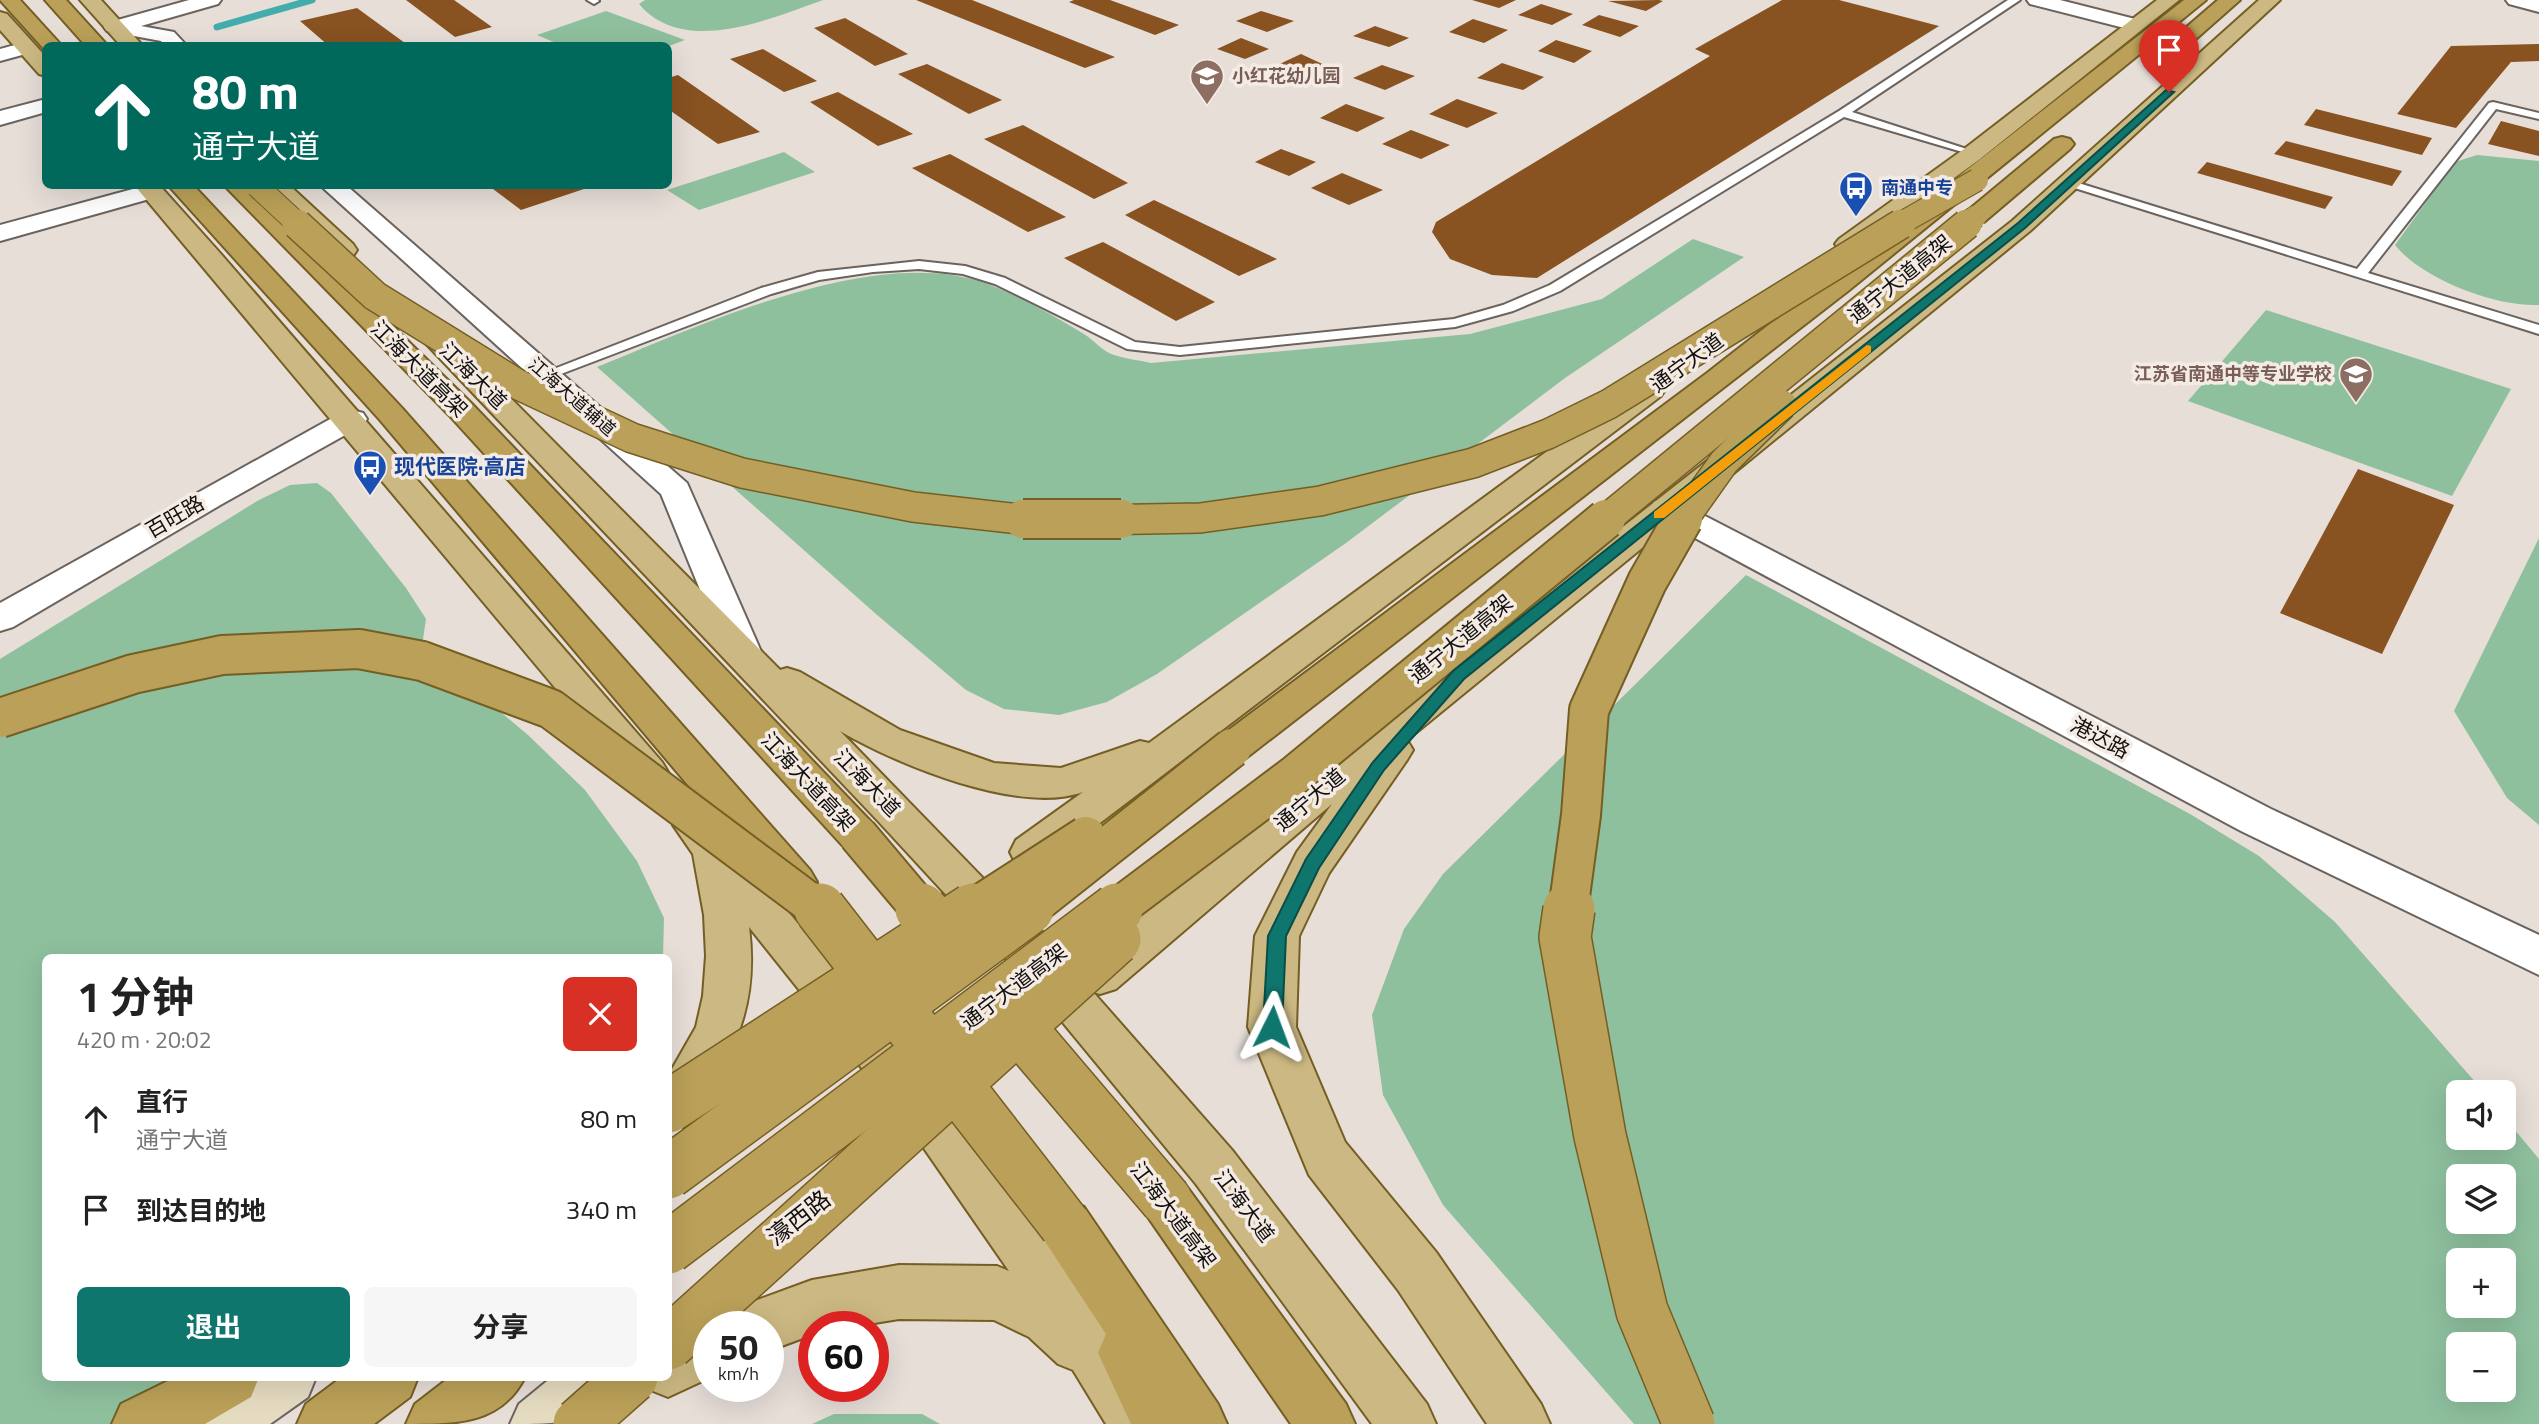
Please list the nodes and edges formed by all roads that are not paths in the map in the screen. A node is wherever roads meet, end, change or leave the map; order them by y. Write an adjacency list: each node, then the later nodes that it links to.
1 (9, 0): 18 (highway)
2 (55, 0): 19 (highway)
3 (90, 0): 15 (main road)
4 (172, 0): 15 (street)
5 (211, 0): 15 (street)
6 (2015, 0): 26 (lane)
7 (2037, 0): 16 (street)
8 (2169, 0): 16 (main road, 通宁大道)
9 (2196, 0): 30 (highway, 通宁大道高架)
10 (2230, 0): 22 (highway)
11 (2270, 0): 31 (main road, 通宁大道)
12 (2516, 0): 13 (street)
13 (2539, 6)
14 (0, 18): 21 (main road)
15 (110, 22): 17 (street); 20 (main road)
16 (2136, 25): 30 (main road, 通宁大道)
17 (172, 41)
18 (48, 42)
19 (94, 42)
20 (129, 42)
21 (26, 48): 23 (street); 24 (main road)
22 (2167, 54)
23 (0, 55)
24 (42, 66)
25 (42, 106): 28 (street)
26 (1843, 113): 30 (lane); 42 (lane)
27 (2539, 116): 40 (lane)
28 (0, 118)
29 (2082, 127): 30 (highway, 通宁大道高架)
30 (1975, 184): 36 (highway, bridge); 49 (highway, 通宁大道高架, bridge); 49 (main road, 通宁大道); 50 (highway, 通宁大道高架, bridge); 88 (highway, bridge)
31 (2068, 184): 40 (lane); 44 (main road, 通宁大道)
32 (153, 189): 39 (street)
33 (162, 189): 43 (main road)
34 (162, 189): 53 (highway)
35 (240, 189): 85 (highway, 江海大道高架, bridge)
36 (260, 189)
37 (280, 189): 46 (main road, 江海大道)
38 (337, 189): 42 (street, 江海大道辅道)
39 (0, 233)
40 (2359, 275): 41 (lane)
41 (2539, 330)
42 (548, 373): 46 (street, 江海大道辅道)
43 (352, 419): 45 (street, 百旺路); 51 (main road)
44 (1666, 509): 47 (main road, 通宁大道); 54 (street, 港达路)
45 (0, 619)
46 (745, 656): 49 (main road); 52 (main road, 江海大道)
47 (1459, 675): 56 (main road, 通宁大道); 87 (main road)
48 (0, 718): 53 (highway, bridge)
49 (1228, 728): 52 (main road, 通宁大道); 57 (highway, bridge); 59 (highway, 通宁大道高架, bridge)
50 (1296, 774): 61 (highway, 通宁大道高架, bridge); 64 (highway, bridge)
51 (710, 844): 55 (main road); 57 (main road)
52 (973, 893): 55 (main road, 通宁大道); 56 (main road, 江海大道)
53 (817, 906): 60 (highway, bridge)
54 (2539, 956)
55 (831, 997): 57 (main road); 58 (main road)
56 (1071, 999): 58 (main road, 通宁大道); 86 (main road, 江海大道)
57 (673, 1107)
58 (929, 1115): 63 (main road, 濠西路); 67 (main road)
59 (672, 1170)
60 (1065, 1225): 83 (highway); 84 (highway)
61 (672, 1245)
62 (784, 1317): 67 (main road)
63 (672, 1318)
64 (672, 1340)
65 (693, 1356): 66 (main road)
66 (672, 1366)
67 (1103, 1366): 82 (main road)
68 (224, 1381): 75 (highway)
69 (282, 1381): 76 (main road)
70 (385, 1381): 77 (highway)
71 (492, 1381): 78 (highway)
72 (593, 1381): 79 (main road)
73 (627, 1381): 81 (highway, bridge)
74 (644, 1381): 80 (main road)
75 (141, 1424)
76 (221, 1424)
77 (326, 1424)
78 (435, 1424)
79 (539, 1424)
80 (561, 1424)
81 (579, 1424)
82 (1139, 1424)
83 (1161, 1424)
84 (1198, 1424)
85 (1326, 1424)
86 (1408, 1424)
87 (1521, 1424)
88 (1689, 1424)

